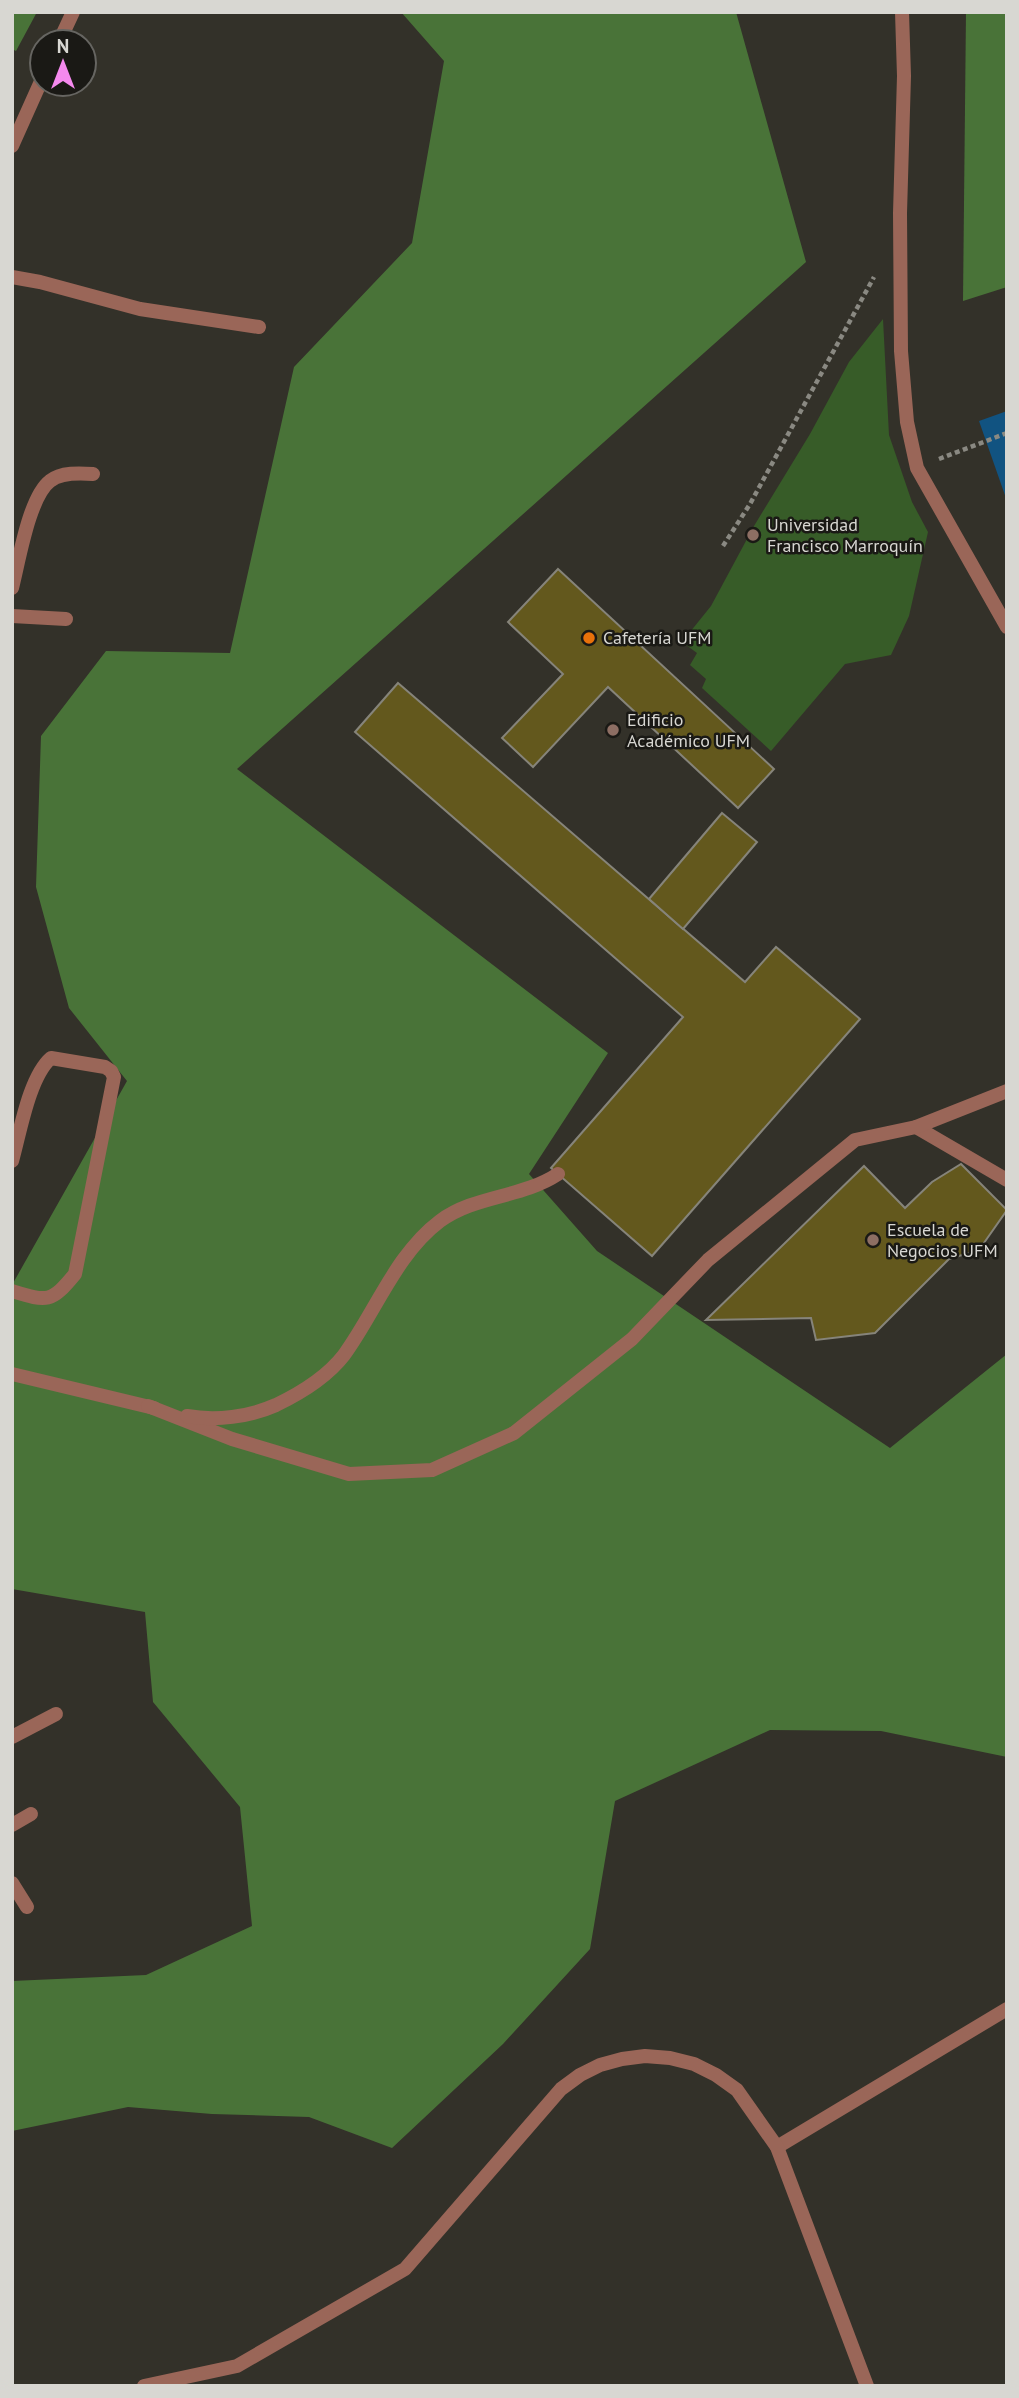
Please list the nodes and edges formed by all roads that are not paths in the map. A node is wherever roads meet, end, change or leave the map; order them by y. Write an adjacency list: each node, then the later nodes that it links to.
1 (73, 12): 3 (street)
2 (902, 12): 12 (street)
3 (66, 28)
4 (33, 98): 5 (street)
5 (12, 146)
6 (12, 277): 7 (street)
7 (259, 327)
8 (93, 474): 9 (street)
9 (12, 587)
10 (12, 616): 11 (street)
11 (66, 619)
12 (1007, 627)
13 (1007, 1091): 14 (street)
14 (916, 1127): 17 (street); 20 (street)
15 (12, 1161): 18 (street)
16 (558, 1174): 20 (street)
17 (1007, 1180)
18 (12, 1291)
19 (12, 1374): 20 (street)
20 (148, 1406)
21 (57, 1714): 22 (street)
22 (12, 1737)
23 (31, 1814): 24 (street)
24 (12, 1825)
25 (12, 1883): 26 (street)
26 (27, 1907)
27 (1007, 2010): 28 (street)
28 (777, 2147): 29 (street); 30 (street)
29 (144, 2386)
30 (867, 2386)

